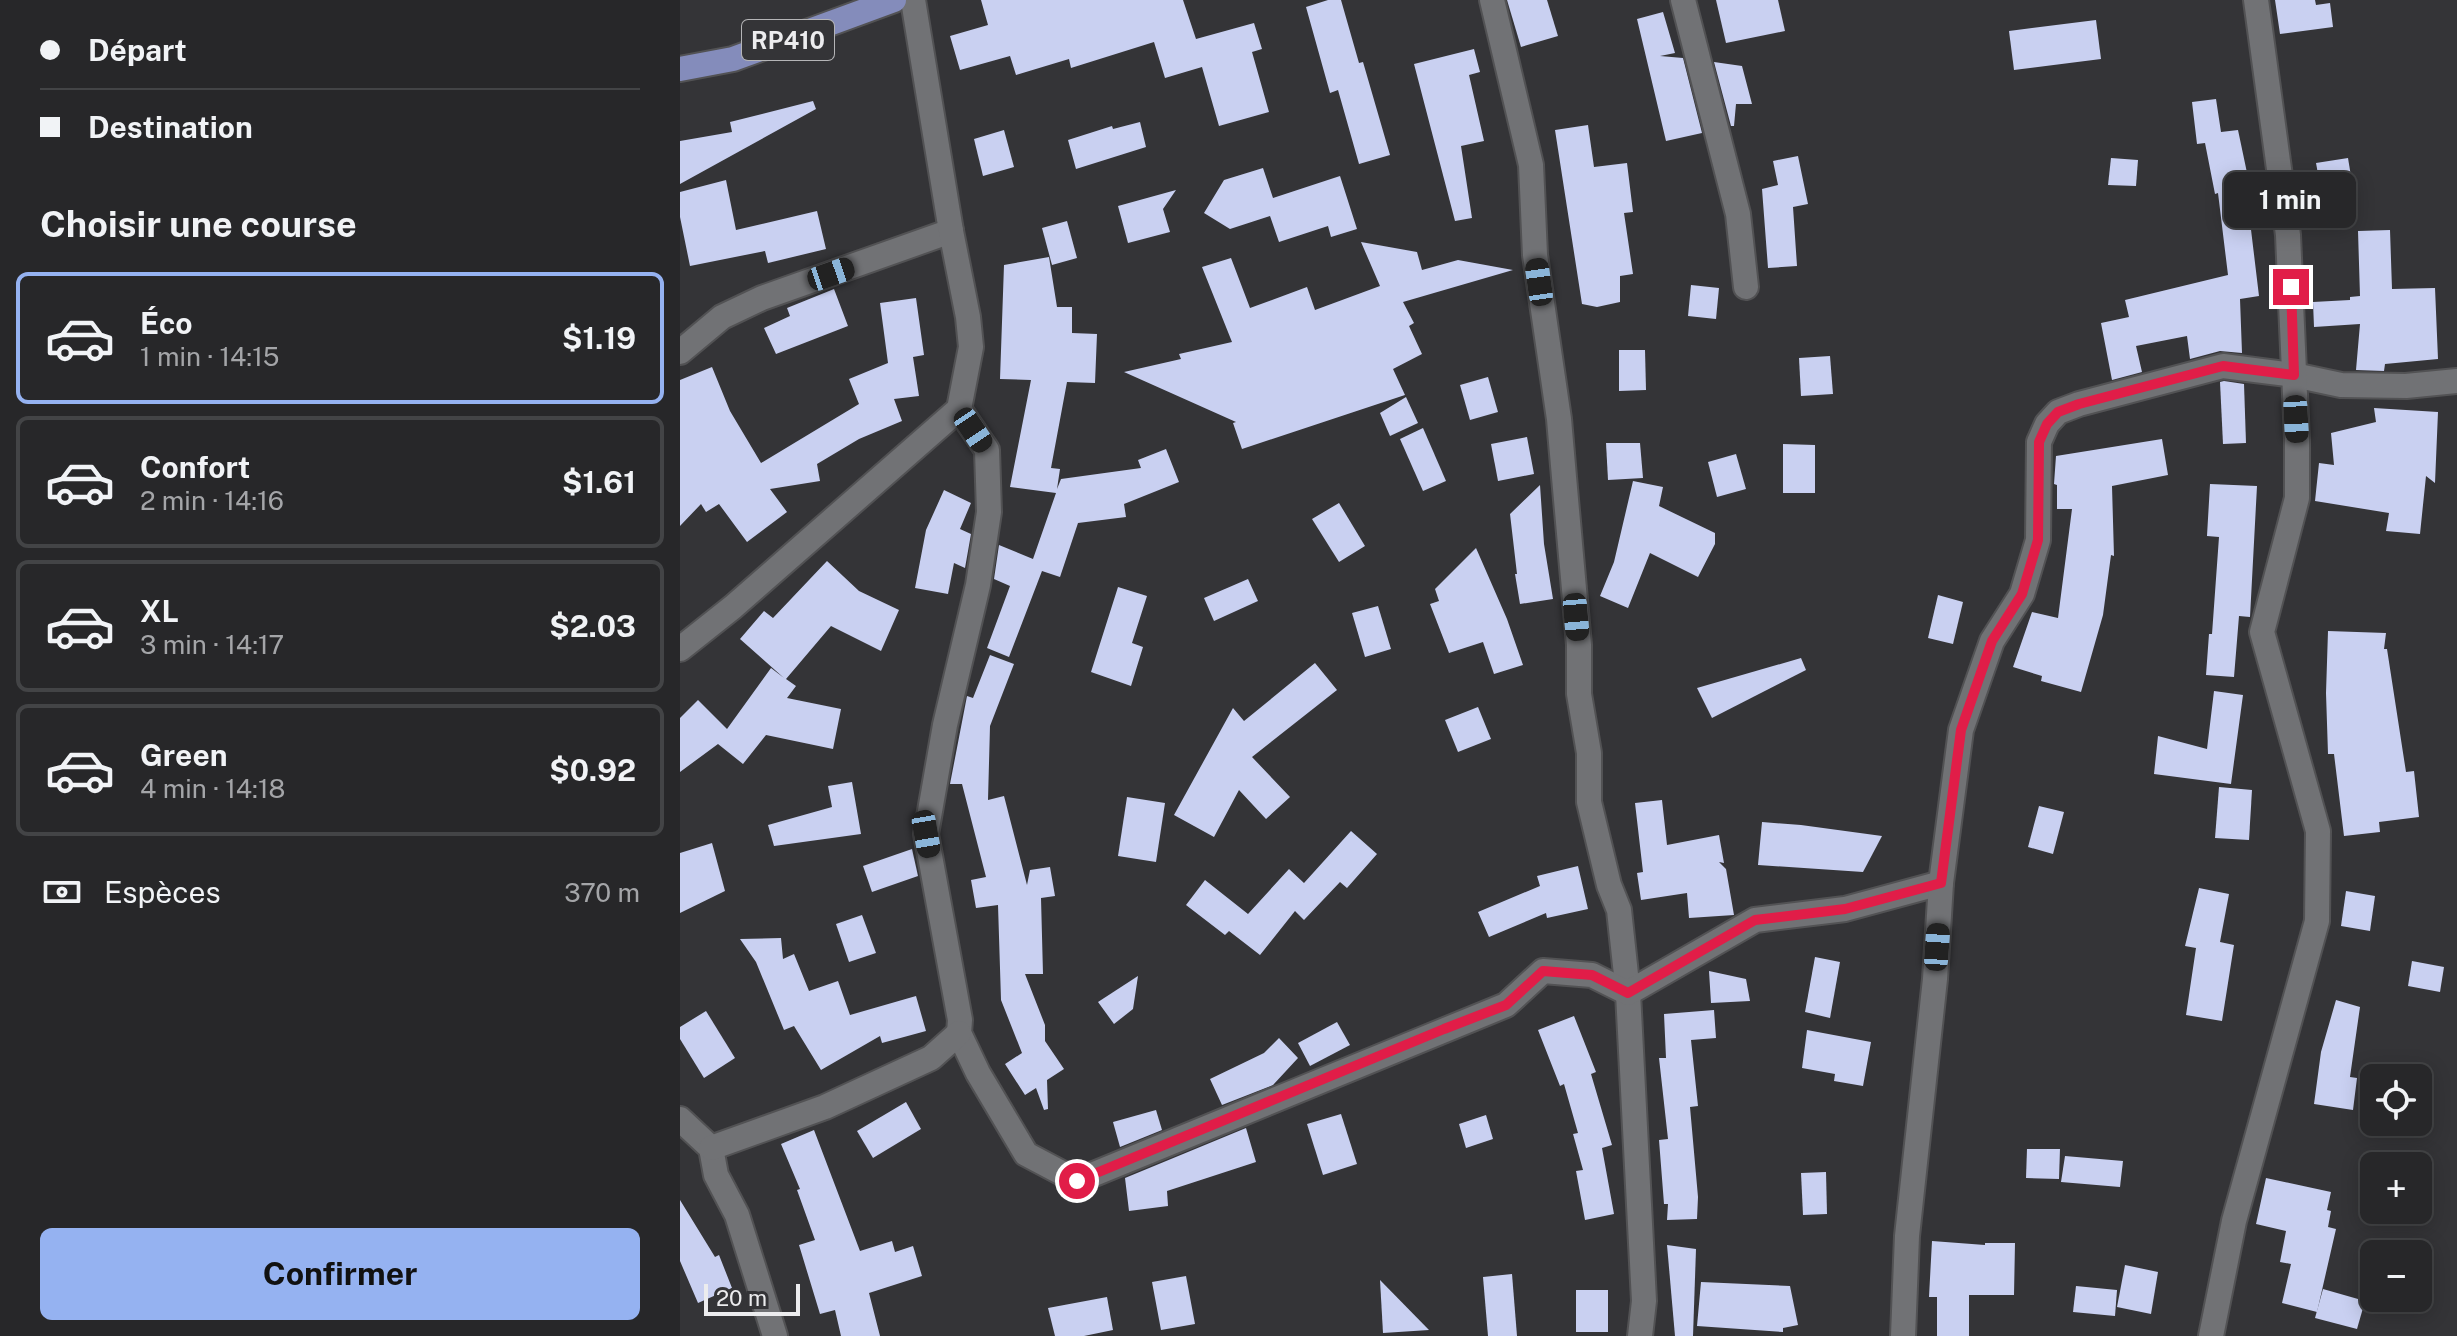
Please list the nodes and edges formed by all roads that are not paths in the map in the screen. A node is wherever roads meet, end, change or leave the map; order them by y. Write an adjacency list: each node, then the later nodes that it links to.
1 (894, 0): 6 (main road, RP410)
2 (913, 0): 7 (street)
3 (1492, 0): 15 (street)
4 (1683, 0): 8 (street)
5 (2256, 0): 10 (street)
6 (680, 69)
7 (951, 231): 9 (street); 12 (street)
8 (1746, 287)
9 (680, 352)
10 (2294, 375): 11 (street); 14 (street); 22 (street)
11 (2457, 381)
12 (959, 409): 13 (street); 16 (street)
13 (680, 649)
14 (1941, 883): 15 (street); 21 (street)
15 (1628, 993): 16 (street); 20 (street)
16 (959, 1033): 18 (street)
17 (680, 1119): 18 (street)
18 (711, 1148): 19 (street)
19 (775, 1336)
20 (1640, 1336)
21 (1903, 1336)
22 (2211, 1336)

